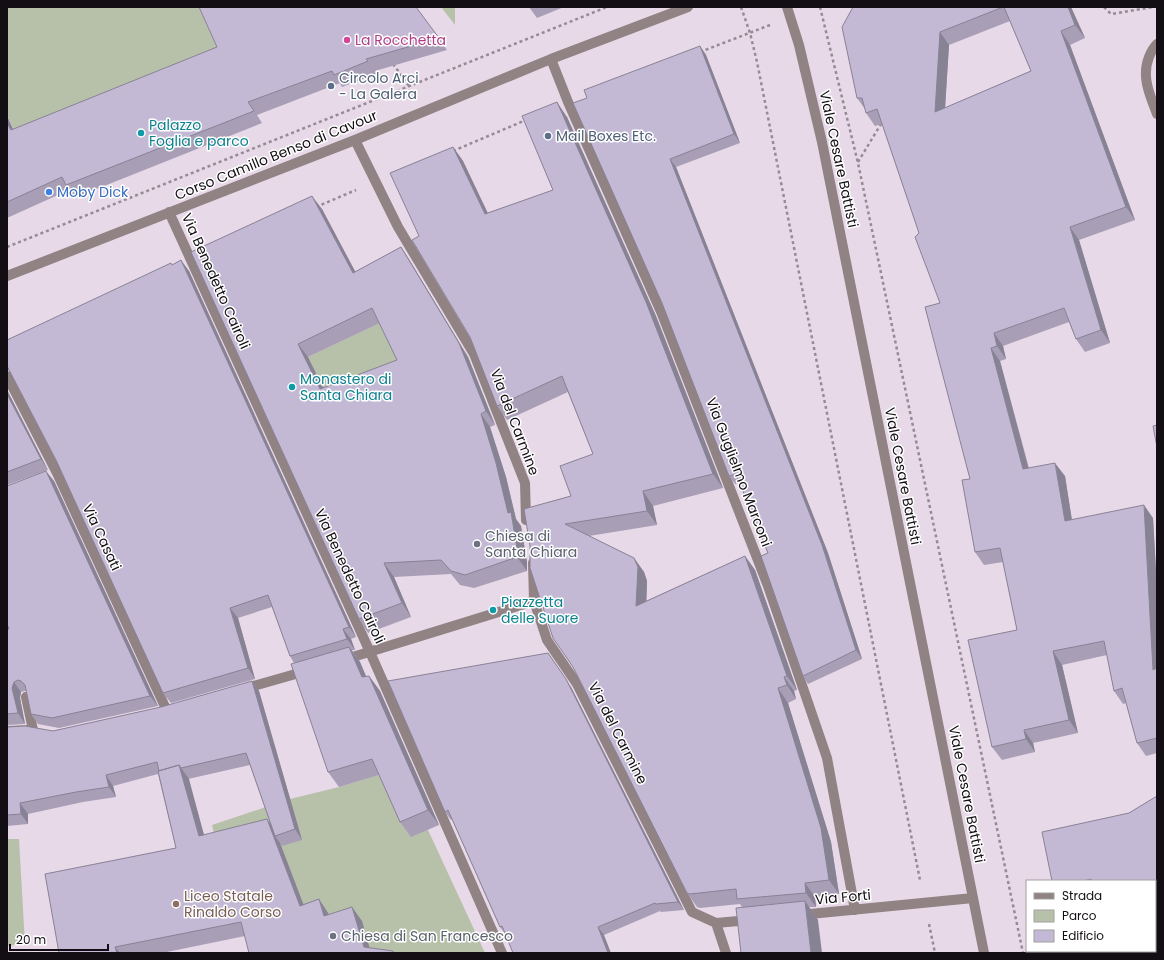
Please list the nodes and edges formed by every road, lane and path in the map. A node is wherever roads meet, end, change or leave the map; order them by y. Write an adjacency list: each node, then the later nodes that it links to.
1 (607, 7): 14 (path)
2 (688, 7): 12 (street, Corso Camillo Benso di Cavour)
3 (741, 7): 9 (path)
4 (787, 7): 8 (street, Viale Cesare Battisti)
5 (820, 7): 20 (path)
6 (1104, 7): 7 (path)
7 (1153, 7)
8 (791, 17): 9 (path); 37 (street, Viale Cesare Battisti)
9 (750, 33): 11 (path); 38 (path)
10 (1157, 44): 15 (street)
11 (699, 52)
12 (551, 59): 18 (street, Corso Camillo Benso di Cavour); 39 (street, Via Guglielmo Marconi)
13 (391, 62): 14 (path)
14 (409, 86): 24 (path)
15 (1157, 114)
16 (531, 119): 19 (path)
17 (881, 124): 20 (path)
18 (355, 140): 21 (street, Via del Carmine); 23 (street, Corso Camillo Benso di Cavour)
19 (450, 152)
20 (858, 162): 47 (path)
21 (376, 182): 22 (path); 27 (street, Via del Carmine)
22 (312, 209)
23 (169, 212): 25 (street, Corso Camillo Benso di Cavour); 30 (street, Via Benedetto Cairoli)
24 (7, 247)
25 (7, 276)
26 (7, 376): 35 (street, Via Casati)
27 (528, 532)
28 (532, 554): 29 (street, Via del Carmine)
29 (534, 601): 30 (street); 42 (street, Via del Carmine)
30 (370, 652): 31 (street); 43 (street, Via Benedetto Cairoli)
31 (332, 663)
32 (317, 667): 33 (street)
33 (235, 691)
34 (26, 698): 36 (street)
35 (167, 710)
36 (7, 731)
37 (973, 898): 38 (street, Via Forti); 46 (street, Viale Cesare Battisti)
38 (925, 903): 39 (street, Via Forti); 45 (path)
39 (855, 910): 40 (street, Via Forti)
40 (793, 916)
41 (762, 918): 42 (street)
42 (716, 923): 44 (street)
43 (502, 953)
44 (726, 953)
45 (935, 953)
46 (984, 953)
47 (1023, 953)

